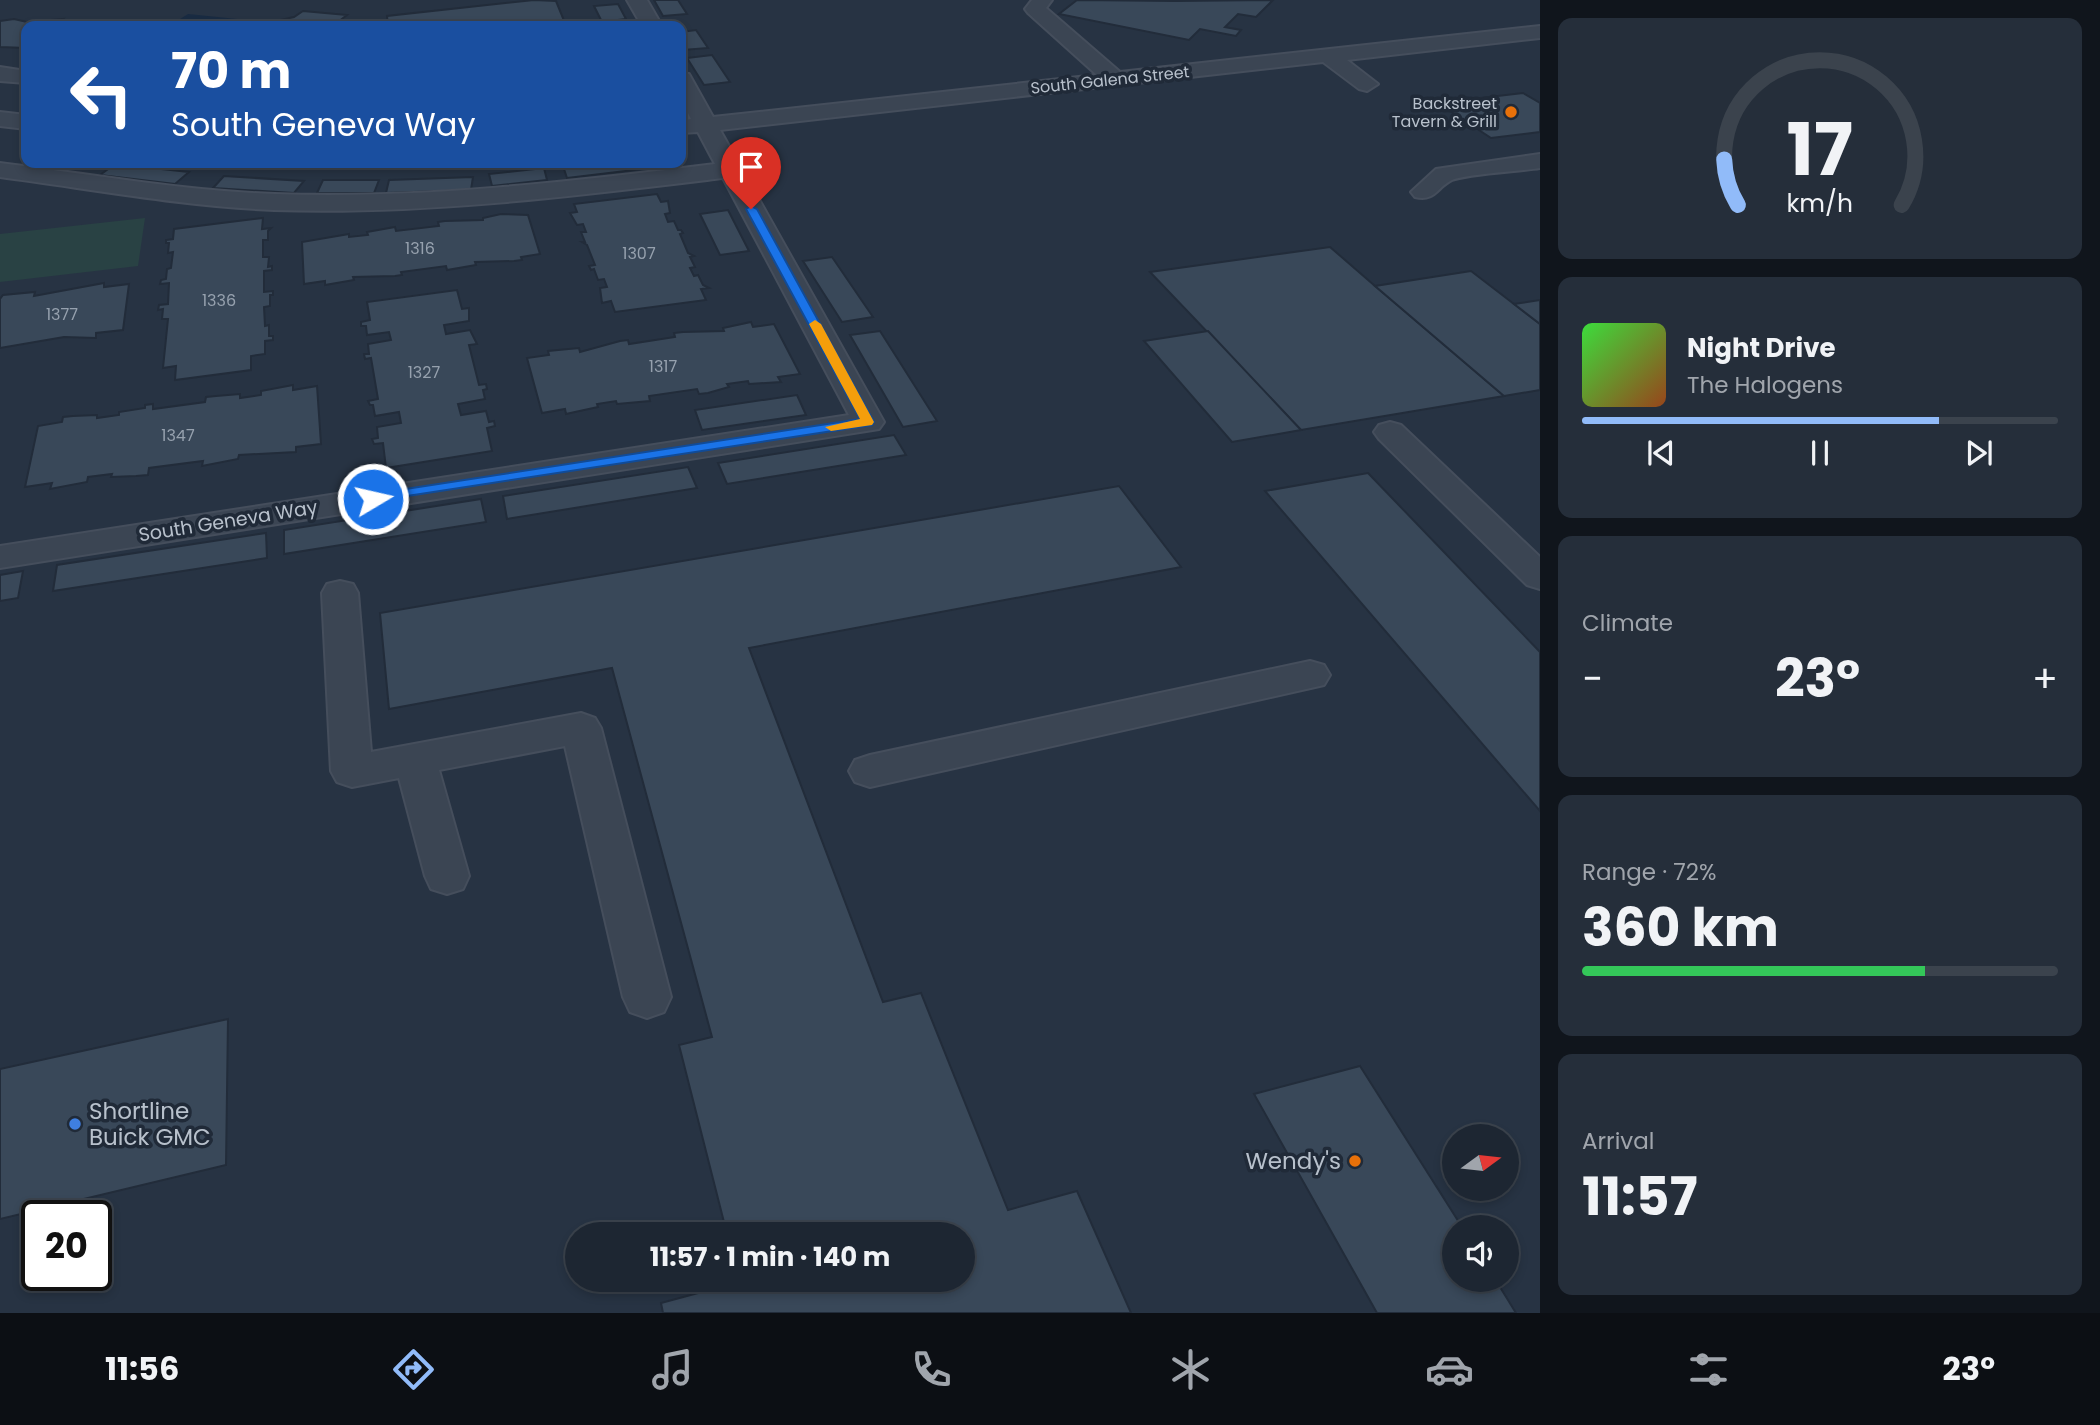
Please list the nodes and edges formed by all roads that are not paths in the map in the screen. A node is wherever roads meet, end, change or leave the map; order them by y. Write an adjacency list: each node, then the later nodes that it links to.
1 (637, 0): 3 (street)
2 (1042, 0): 10 (street)
3 (649, 21)
4 (1540, 32): 5 (street, South Galena Street)
5 (1501, 37): 6 (street); 7 (street, South Galena Street)
6 (1530, 53)
7 (1326, 55): 10 (street, South Galena Street); 11 (street)
8 (0, 74): 9 (street)
9 (21, 76)
10 (1115, 79): 15 (street, South Galena Street)
11 (1367, 84)
12 (686, 99): 15 (street, South Geneva Way)
13 (0, 119): 14 (street)
14 (21, 121)
15 (693, 126): 18 (street, South Geneva Way)
16 (1540, 161): 19 (street)
17 (20, 168): 18 (street)
18 (729, 170): 21 (street, South Geneva Way)
19 (1424, 192)
20 (1390, 432): 22 (street)
21 (0, 557)
22 (1540, 577)
23 (340, 593): 25 (street)
24 (1310, 675): 26 (street)
25 (415, 759): 27 (street); 28 (street)
26 (870, 771)
27 (447, 876)
28 (647, 997)

